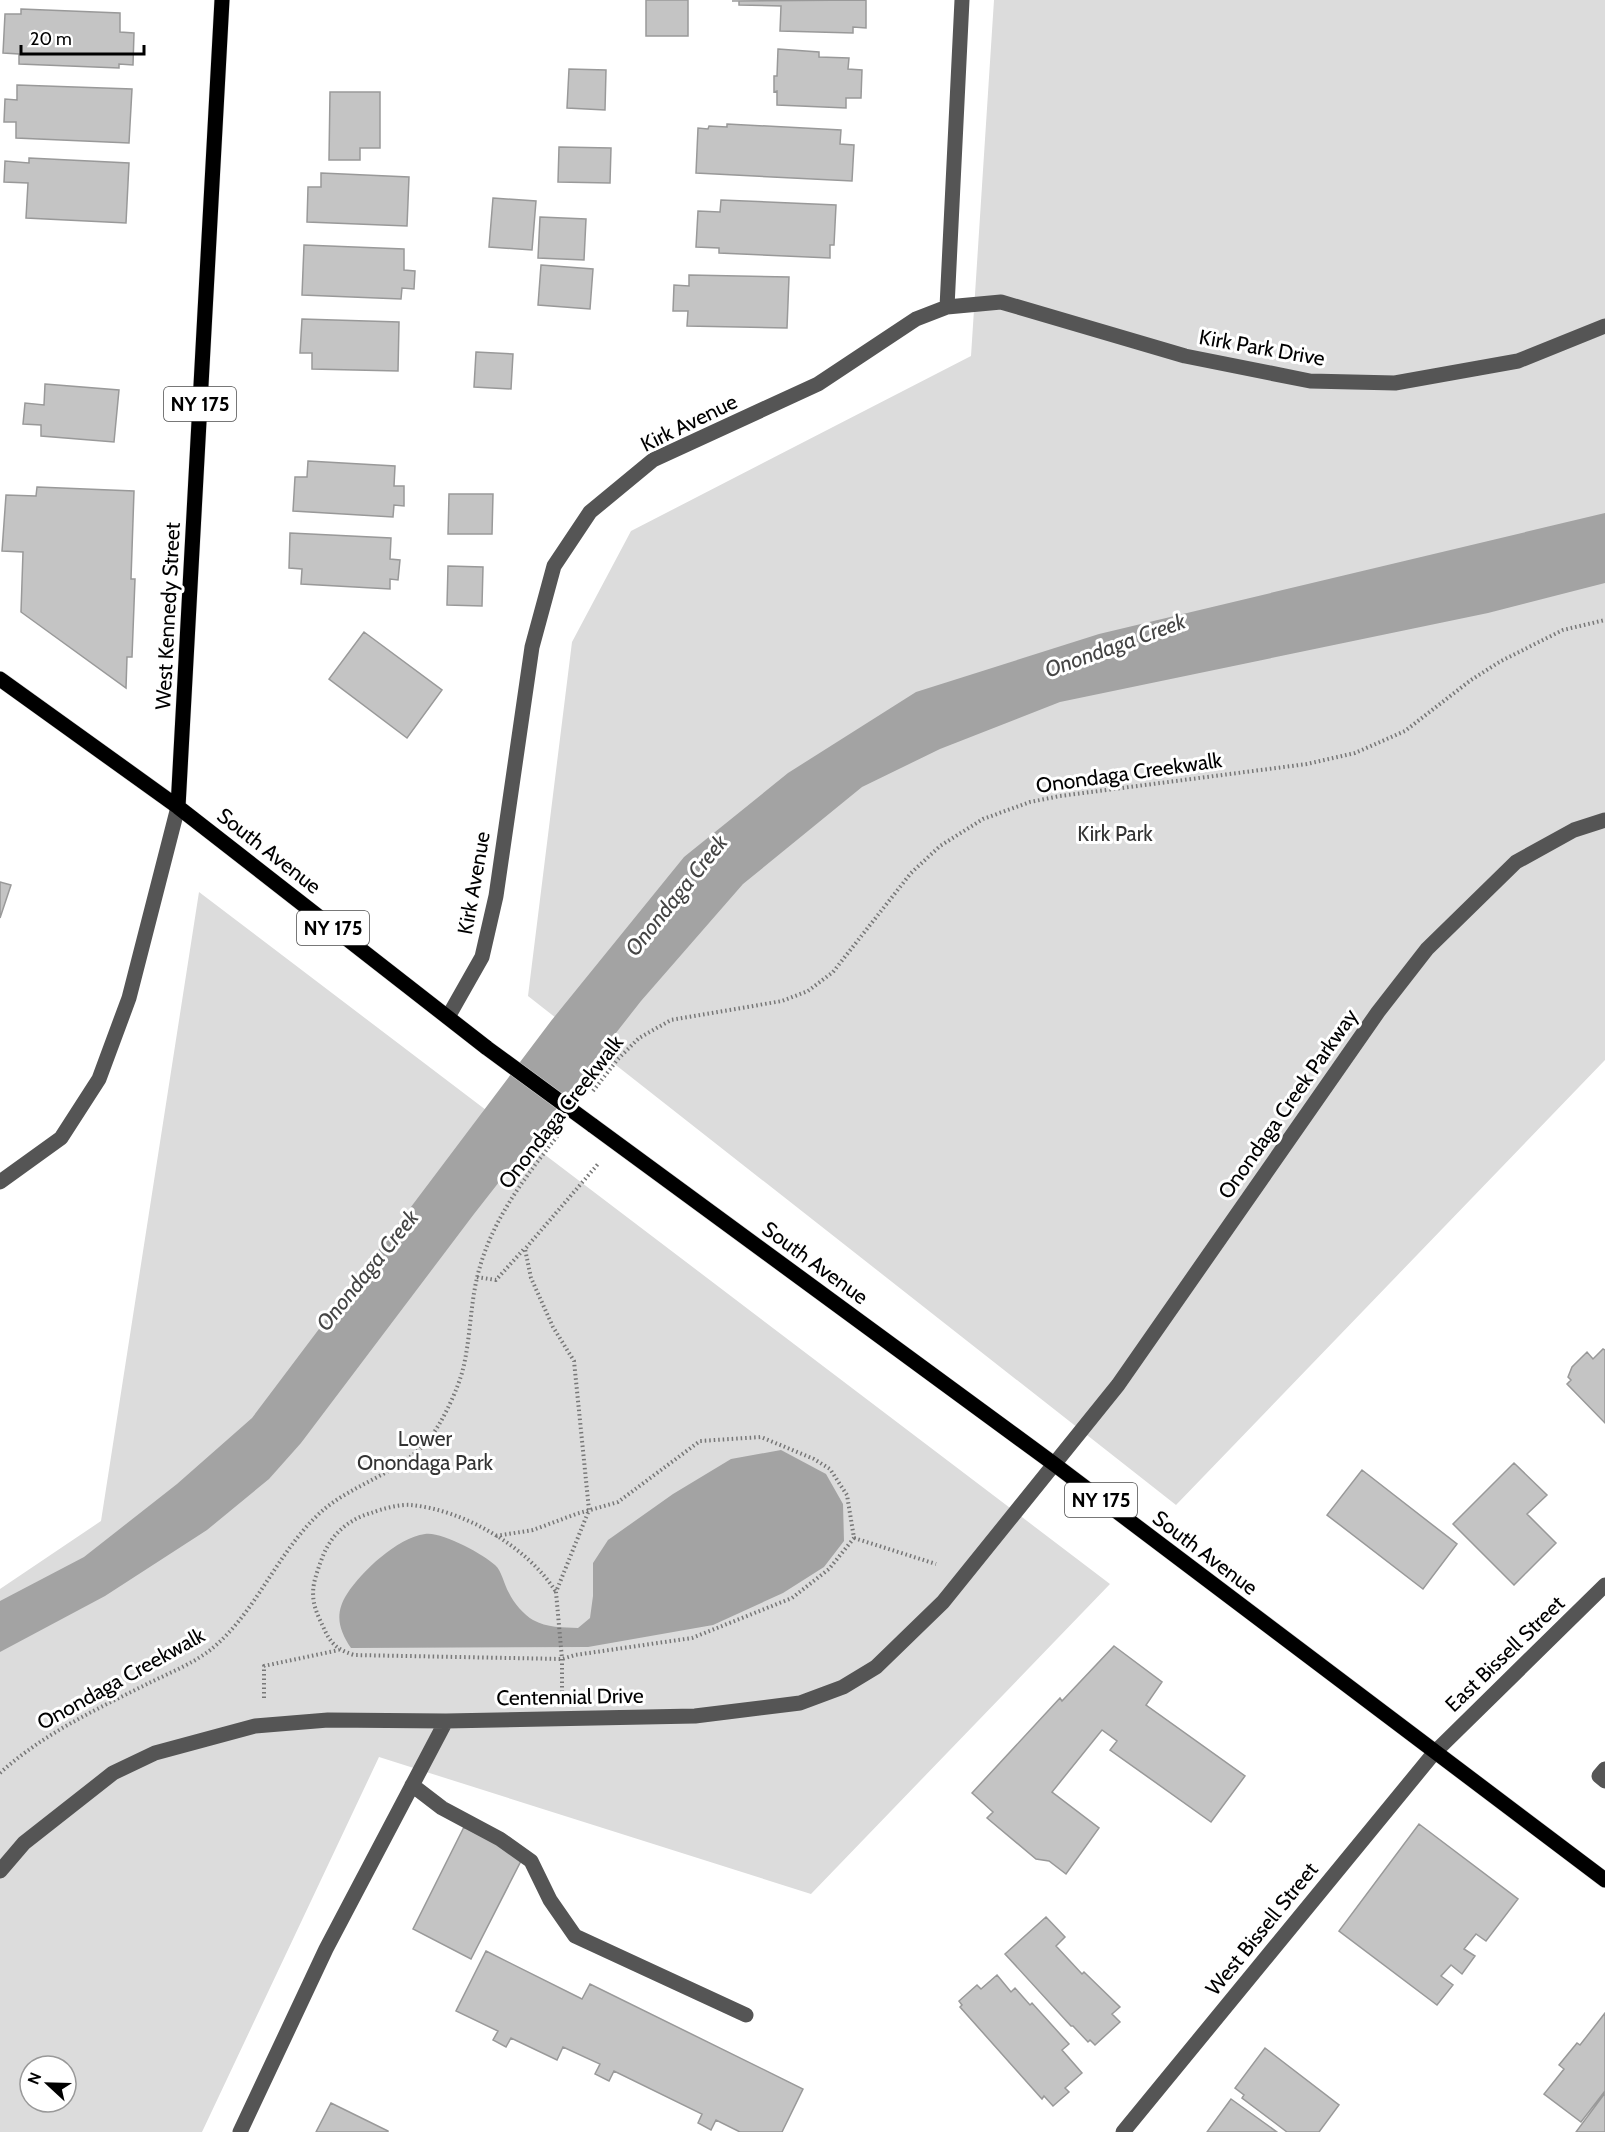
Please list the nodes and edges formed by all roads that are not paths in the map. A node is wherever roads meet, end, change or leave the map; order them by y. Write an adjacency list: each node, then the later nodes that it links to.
1 (222, 0): 6 (main road, West Kennedy Street / NY 175)
2 (962, 0): 3 (street)
3 (946, 307): 4 (street, Kirk Park Drive); 8 (street, Kirk Avenue)
4 (1605, 326)
5 (0, 679): 6 (main road, South Avenue)
6 (178, 807): 8 (main road, South Avenue / NY 175); 9 (street, West Kennedy Street)
7 (1605, 820): 10 (street, Onondaga Creek Parkway)
8 (448, 1017): 10 (main road, South Avenue / NY 175, bridge)
9 (0, 1182)
10 (1054, 1464): 12 (street, Centennial Drive); 13 (main road, South Avenue / NY 175)
11 (1605, 1585): 13 (street, East Bissell Street)
12 (446, 1721): 16 (street); 17 (street, Centennial Drive)
13 (1434, 1753): 18 (main road, South Avenue / NY 175); 21 (street, West Bissell Street)
14 (1605, 1769): 15 (street)
15 (1605, 1780)
16 (412, 1785): 19 (street); 20 (street)
17 (0, 1871)
18 (1605, 1880)
19 (746, 2015)
20 (240, 2132)
21 (1123, 2132)

